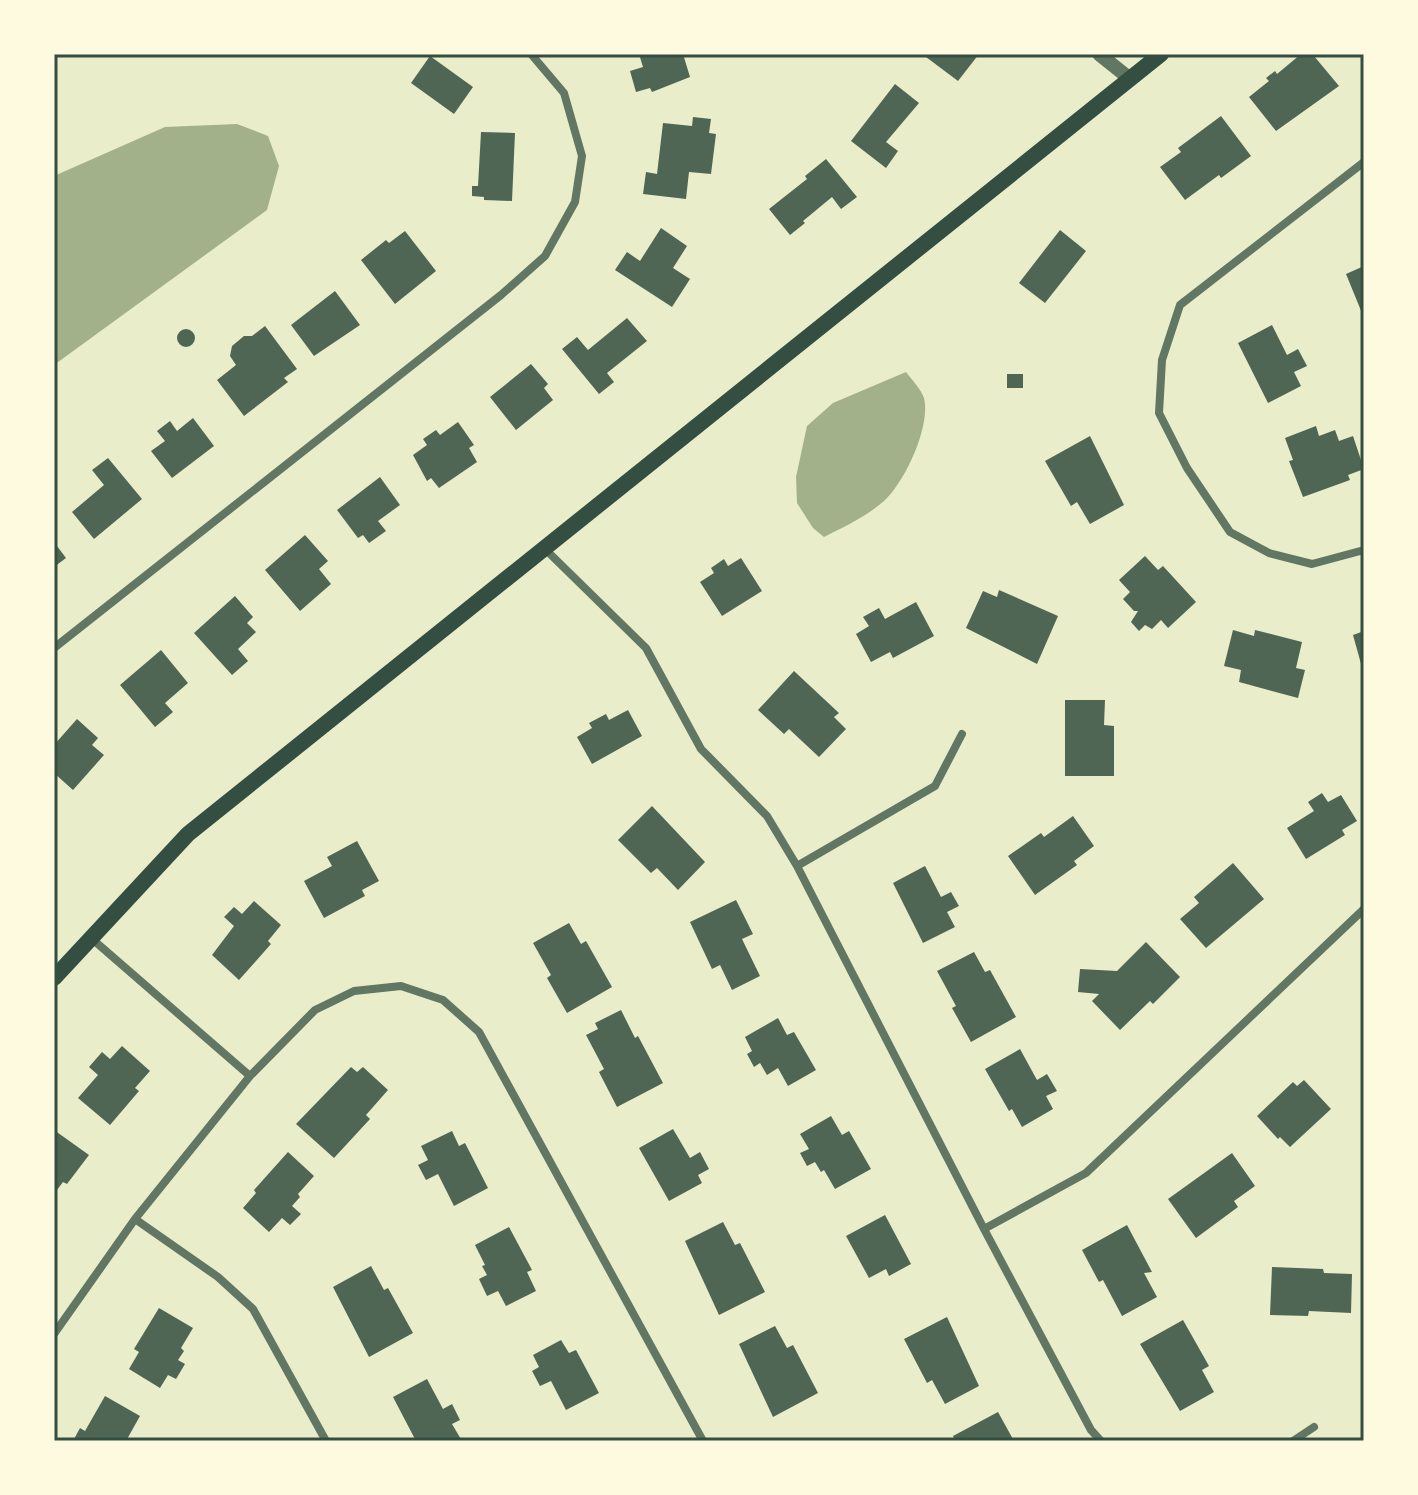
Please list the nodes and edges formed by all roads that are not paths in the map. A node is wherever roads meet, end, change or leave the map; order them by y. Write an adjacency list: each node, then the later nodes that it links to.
1 (531, 54): 8 (street)
2 (1099, 54): 4 (street)
3 (1161, 54): 4 (main road)
4 (1129, 78): 6 (main road)
5 (1364, 162): 7 (street)
6 (545, 549): 10 (street); 12 (main road)
7 (1364, 550)
8 (54, 648)
9 (962, 734): 10 (street)
10 (797, 866): 16 (street)
11 (1364, 909): 16 (street)
12 (90, 938): 13 (main road); 14 (street)
13 (54, 978)
14 (250, 1076): 15 (street); 20 (street)
15 (135, 1219): 17 (street); 19 (street)
16 (984, 1229): 21 (street)
17 (54, 1334)
18 (1314, 1427): 22 (street)
19 (326, 1441)
20 (703, 1441)
21 (1101, 1441)
22 (1293, 1441)

